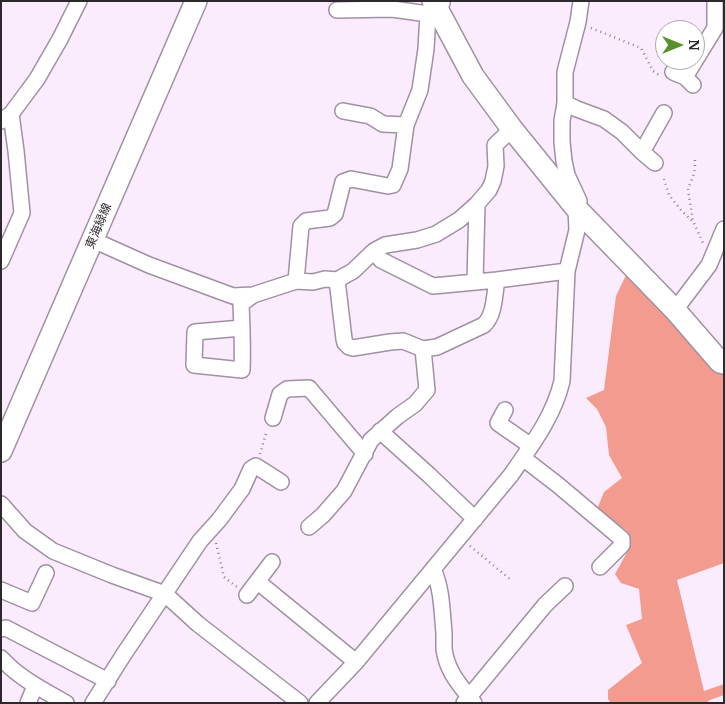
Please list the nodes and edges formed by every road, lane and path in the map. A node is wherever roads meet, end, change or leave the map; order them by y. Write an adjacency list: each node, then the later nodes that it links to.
1 (79, 1): 12 (street)
2 (196, 1): 23 (main road, 東海緑線)
3 (581, 1): 7 (street)
4 (435, 7): 5 (street); 13 (street); 14 (main road)
5 (337, 10)
6 (718, 11): 8 (street)
7 (578, 22): 8 (path); 9 (street)
8 (684, 78)
9 (565, 103): 15 (street); 20 (street)
10 (344, 111): 13 (street)
11 (664, 113): 15 (street)
12 (6, 117): 26 (street)
13 (406, 125): 30 (street)
14 (512, 129): 19 (street); 20 (main road)
15 (642, 152): 17 (street)
16 (695, 160): 21 (path)
17 (655, 163)
18 (664, 179): 21 (path)
19 (477, 204): 24 (street); 31 (street)
20 (576, 208): 27 (street); 33 (main road)
21 (693, 221): 25 (path)
22 (724, 228): 25 (street)
23 (93, 240): 32 (street); 40 (main road, 東海緑線)
24 (374, 251): 28 (street); 31 (street)
25 (714, 251): 33 (street)
26 (1, 261)
27 (567, 271): 29 (street); 41 (street)
28 (337, 280): 30 (street); 35 (street)
29 (497, 280): 31 (street); 35 (street)
30 (296, 281): 32 (street)
31 (475, 282)
32 (253, 295): 34 (street)
33 (675, 310): 36 (main road)
34 (242, 328)
35 (423, 349): 39 (street)
36 (724, 363)
37 (506, 410): 41 (street)
38 (273, 418): 42 (street); 43 (path)
39 (380, 431): 42 (street); 46 (street)
40 (1, 451)
41 (527, 452): 46 (street); 51 (street)
42 (364, 454): 48 (street)
43 (256, 466): 44 (street); 47 (street)
44 (281, 482)
45 (1, 504): 58 (street)
46 (475, 519): 49 (street)
47 (213, 526): 58 (street); 59 (path)
48 (309, 527)
49 (459, 537): 52 (street); 54 (path)
50 (272, 562): 55 (street)
51 (600, 567)
52 (432, 569): 62 (street); 65 (street)
53 (46, 573): 57 (street)
54 (511, 580)
55 (258, 582): 59 (street); 62 (street)
56 (565, 586): 65 (street)
57 (1, 590)
58 (164, 594): 63 (street); 69 (street)
59 (247, 594)
60 (1, 628): 63 (street)
61 (1, 658): 64 (street)
62 (356, 662): 70 (street)
63 (108, 681): 68 (street)
64 (35, 686): 66 (street); 67 (street)
65 (469, 701)
66 (28, 703)
67 (66, 703)
68 (93, 703)
69 (300, 703)
70 (317, 703)

